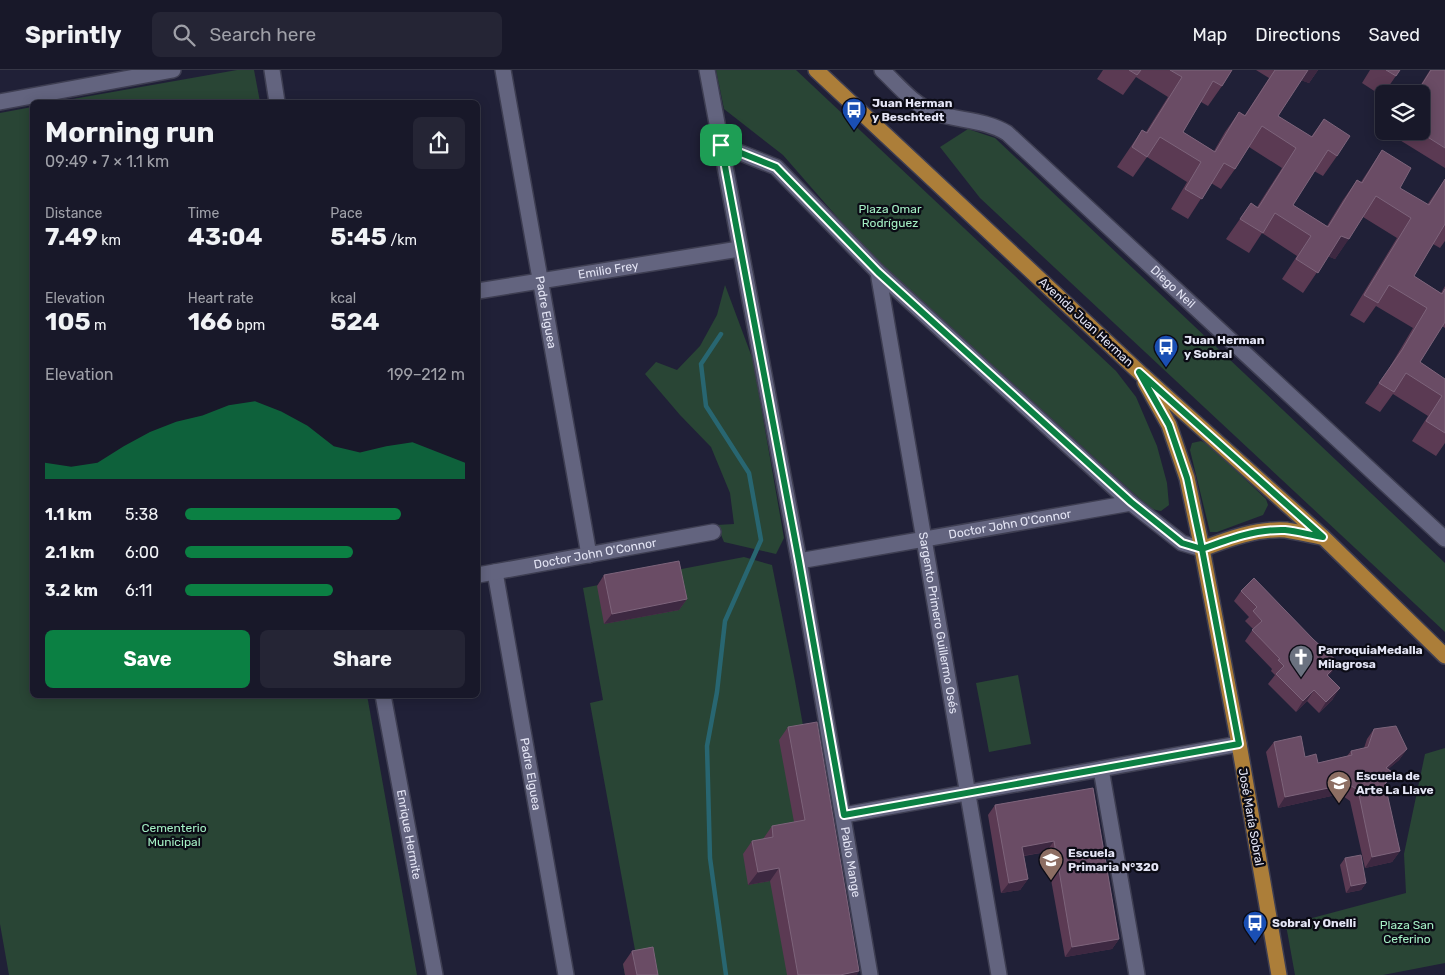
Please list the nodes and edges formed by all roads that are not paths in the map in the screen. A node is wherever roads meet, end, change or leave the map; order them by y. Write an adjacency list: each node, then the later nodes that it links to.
1 (174, 70): 8 (street)
2 (272, 70): 7 (street)
3 (503, 70): 12 (street, Padre Elguea)
4 (706, 70): 9 (street, Pablo Mange)
5 (816, 70): 14 (main road, Avenida Juan Herman)
6 (882, 70): 18 (street, Diego Neil)
7 (277, 100)
8 (0, 102)
9 (721, 145): 10 (street, Pablo Mange); 11 (street)
10 (739, 249): 12 (street, Emilio Frey); 22 (street, Pablo Mange)
11 (878, 272): 15 (street); 19 (street, Sargento Primero Guillermo Osés)
12 (540, 280): 13 (street, Emilio Frey); 21 (street, Padre Elguea)
13 (480, 291)
14 (1139, 372): 17 (main road, Avenida Juan Herman); 20 (main road, José María Sobral)
15 (1131, 502): 19 (street, Doctor John O'Connor); 20 (street)
16 (713, 532): 21 (street, Doctor John O'Connor)
17 (1323, 537): 20 (main road); 25 (main road, Avenida Juan Herman)
18 (1445, 538)
19 (924, 539): 22 (street, Doctor John O'Connor); 29 (street, Sargento Primero Guillermo Osés)
20 (1202, 549): 27 (main road, José María Sobral)
21 (589, 555): 23 (street, Doctor John O'Connor)
22 (799, 561): 30 (street, Pablo Mange)
23 (495, 572): 24 (street, Doctor John O'Connor); 32 (street, Padre Elguea)
24 (480, 575)
25 (1445, 656)
26 (384, 698): 31 (street, Enrique Hermite)
27 (1239, 744): 28 (street); 36 (main road, José María Sobral)
28 (1101, 769): 29 (street); 35 (street)
29 (967, 792): 30 (street); 34 (street, Sargento Primero Guillermo Osés)
30 (844, 815): 33 (street, Pablo Mange)
31 (435, 975)
32 (566, 975)
33 (870, 975)
34 (999, 975)
35 (1137, 975)
36 (1279, 975)

